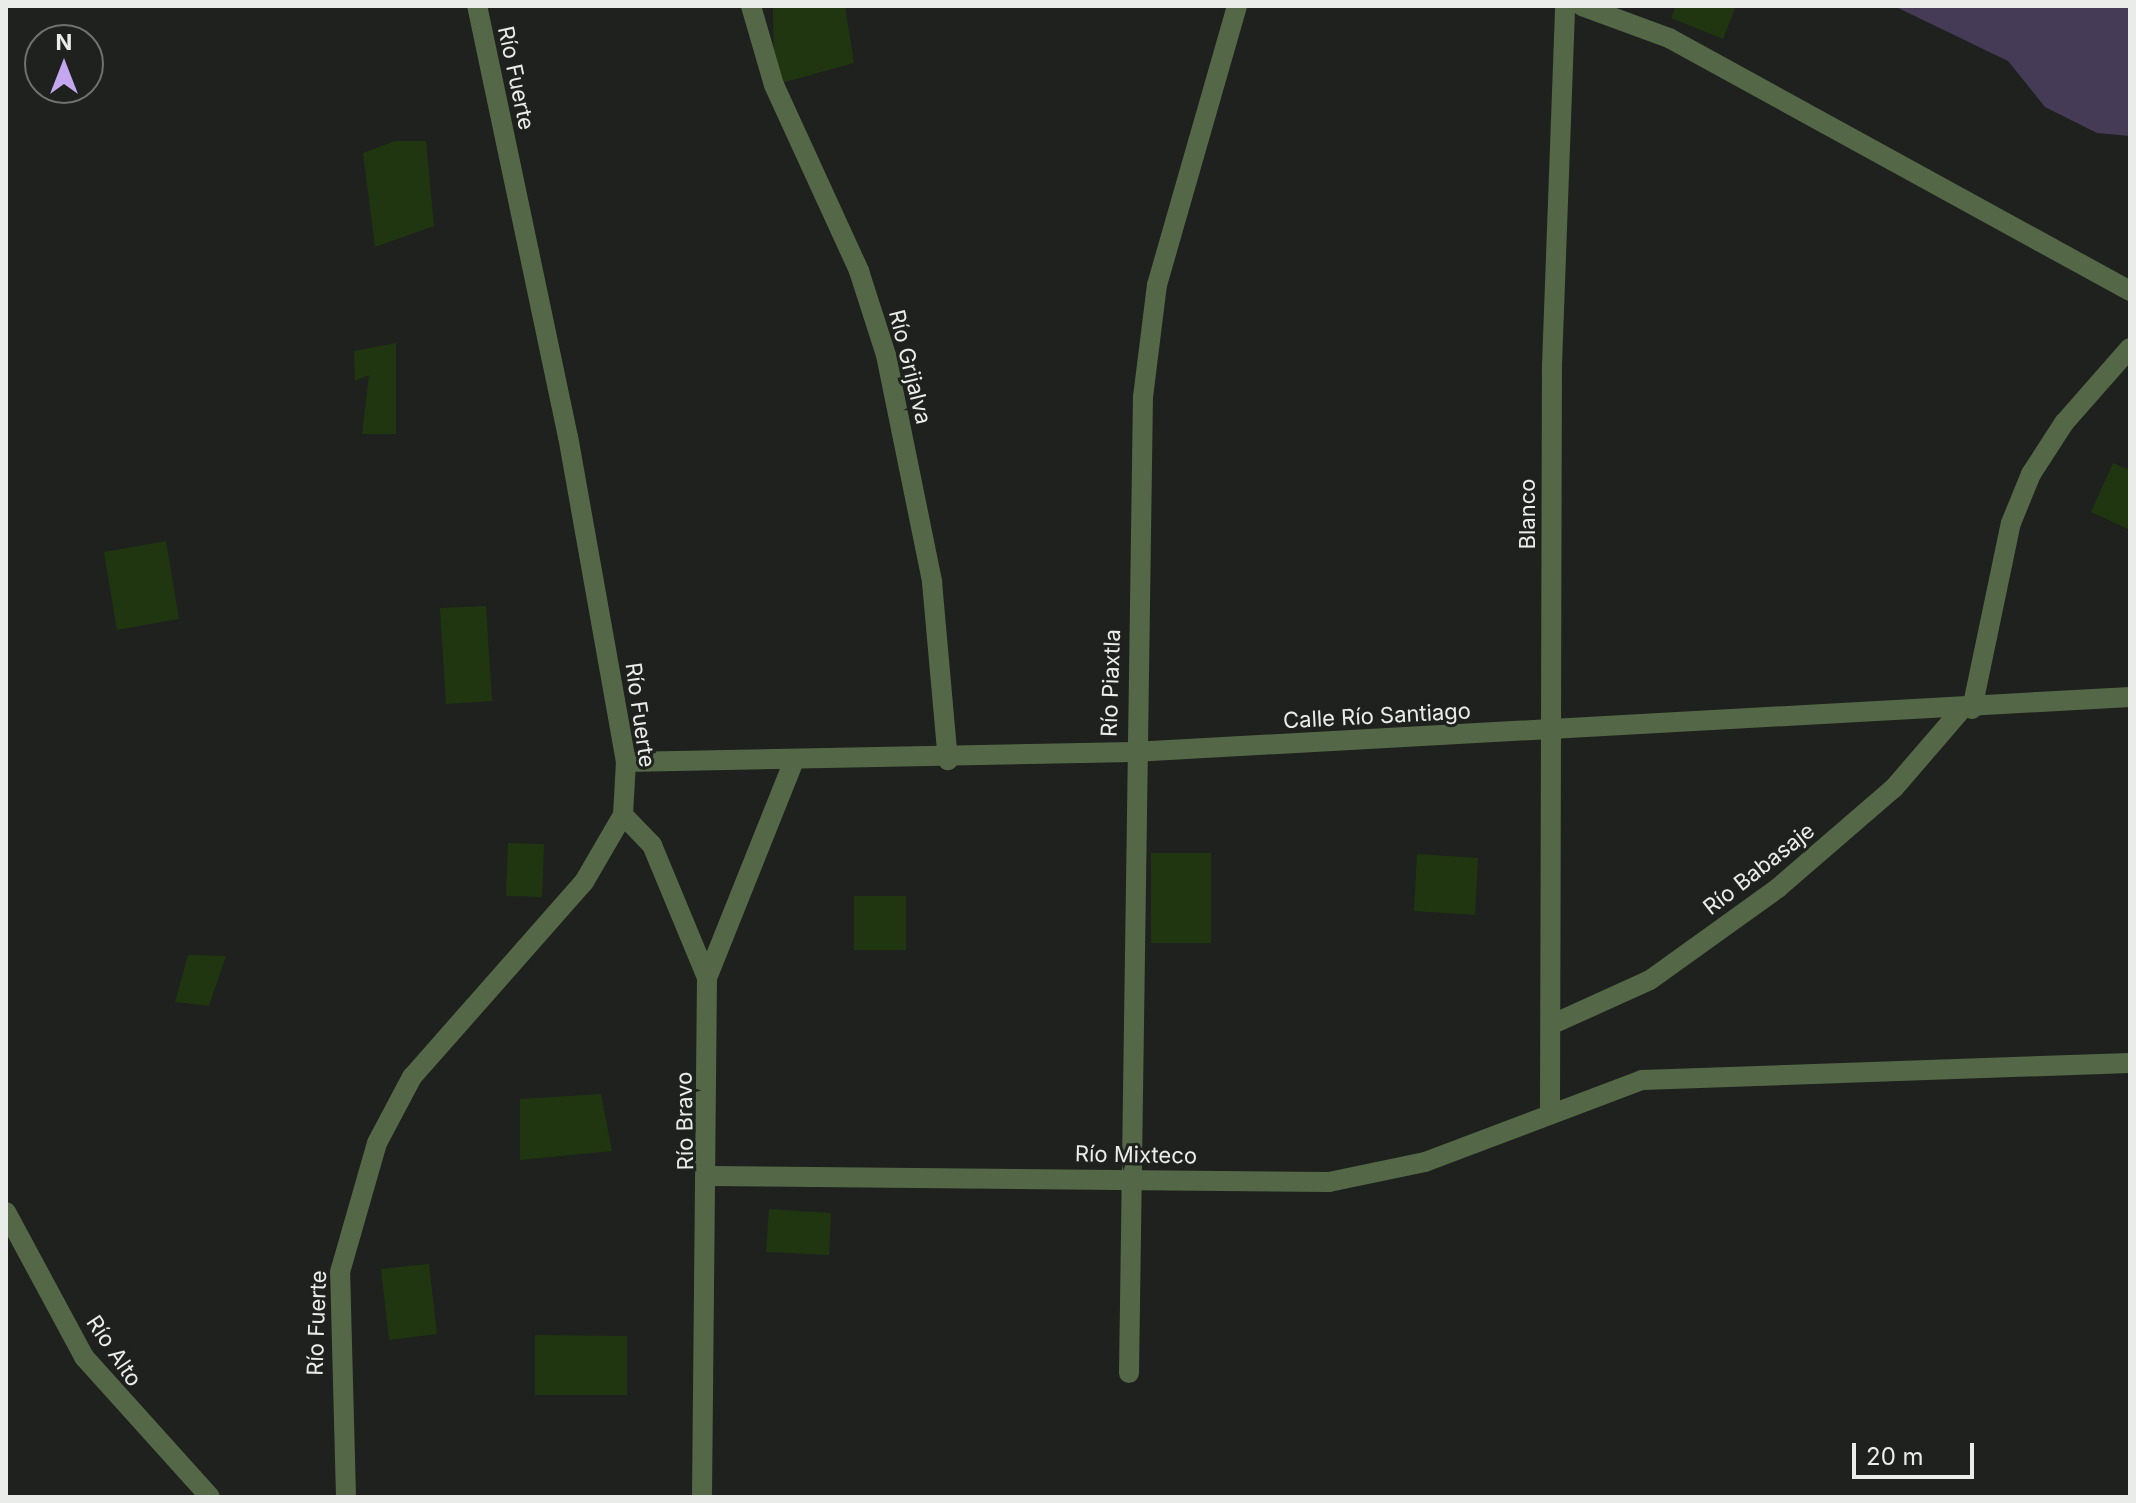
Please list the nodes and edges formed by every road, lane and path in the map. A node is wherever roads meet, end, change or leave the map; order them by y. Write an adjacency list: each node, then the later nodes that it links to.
1 (477, 6): 14 (street, Río Fuerte)
2 (751, 6): 12 (street, Río Grijalva)
3 (1237, 6): 11 (street, Río Piaxtla)
4 (1565, 6): 10 (street, Blanco)
5 (1582, 6): 6 (street)
6 (2130, 291)
7 (2130, 348): 9 (street, Río Babasaje)
8 (2130, 697): 9 (street, Calle Río Santiago)
9 (1966, 710): 10 (street, Calle Río Santiago); 17 (street, Río Babasaje)
10 (1551, 732): 11 (street, Calle Río Santiago); 17 (street, Blanco)
11 (1133, 752): 12 (street, Calle Río Santiago); 21 (street, Río Piaxtla)
12 (948, 760): 13 (street, Calle Río Santiago)
13 (794, 761): 14 (street, Calle Río Santiago); 16 (street, Río Bravo)
14 (626, 762): 15 (street, Río Fuerte)
15 (623, 815): 16 (street); 25 (street, Río Fuerte)
16 (707, 978): 20 (street, Río Bravo)
17 (1555, 1023): 19 (street, Blanco)
18 (2130, 1063): 19 (street, Río Mixteco)
19 (1550, 1111): 21 (street, Río Mixteco)
20 (710, 1176): 21 (street, Río Mixteco); 26 (street, Río Bravo)
21 (1135, 1179): 23 (street, Río Piaxtla)
22 (6, 1212): 24 (street, Río Alto)
23 (1129, 1373)
24 (210, 1497)
25 (346, 1497)
26 (702, 1497)

